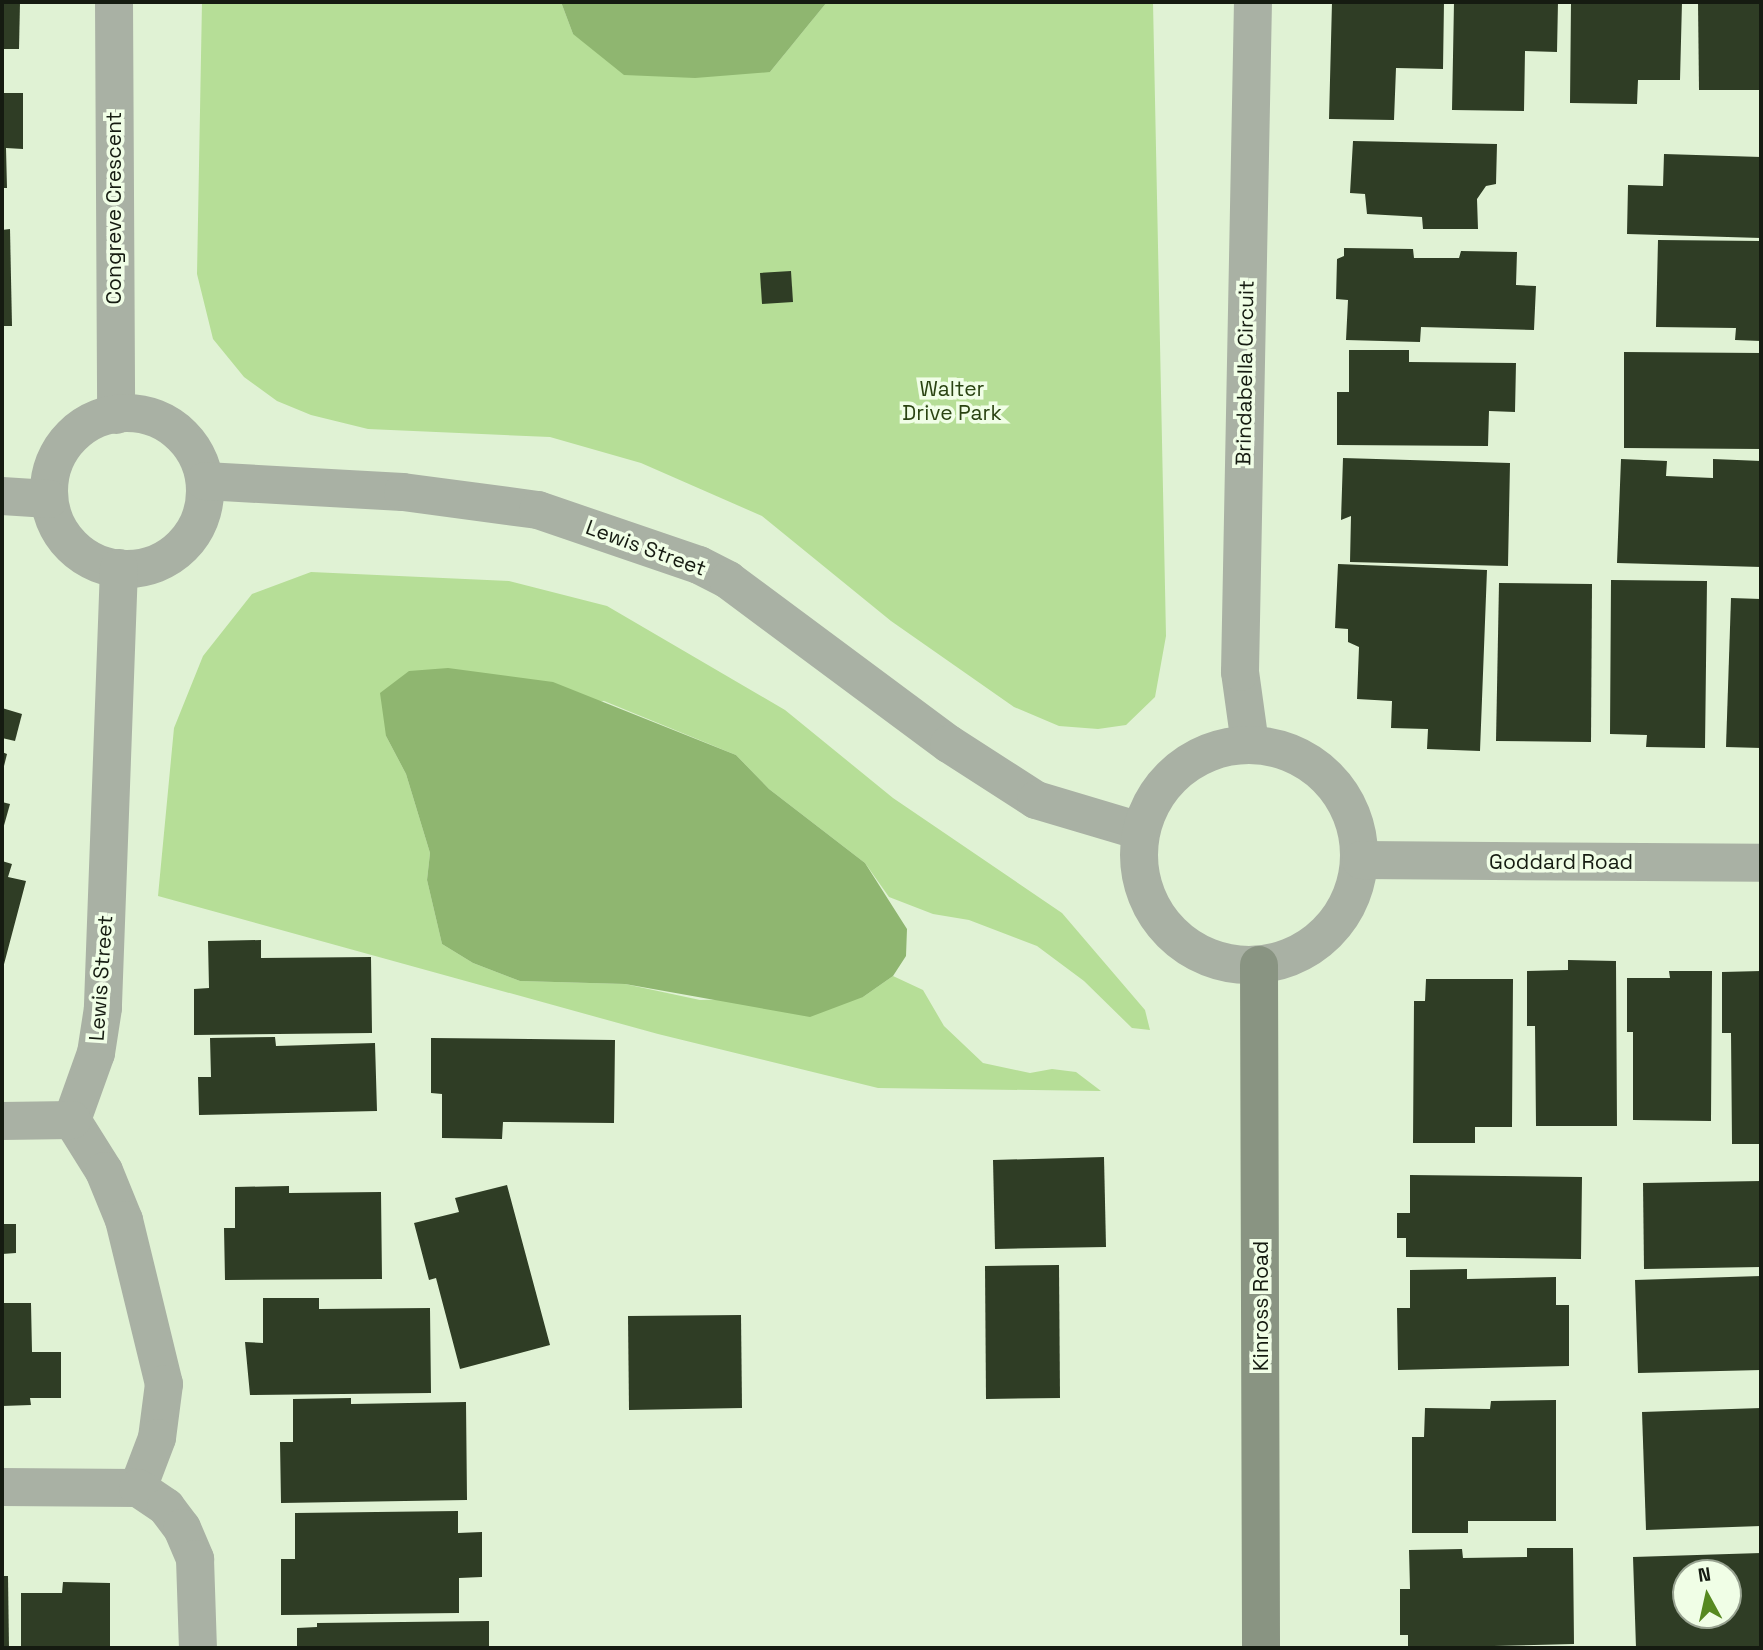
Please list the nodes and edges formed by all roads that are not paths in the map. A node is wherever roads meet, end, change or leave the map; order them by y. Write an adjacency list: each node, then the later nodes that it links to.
1 (114, 2): 3 (street, Congreve Crescent)
2 (1253, 2): 8 (street, Brindabella Circuit)
3 (117, 415): 4 (street); 6 (street)
4 (205, 481): 7 (street); 9 (street, Lewis Street)
5 (2, 496): 6 (street)
6 (49, 499): 7 (street)
7 (119, 568): 13 (street, Lewis Street)
8 (1250, 744): 9 (street); 10 (street)
9 (1140, 831): 12 (street)
10 (1361, 860): 11 (street, Goddard Road); 12 (street)
11 (1761, 863)
12 (1259, 965): 18 (street, Kinross Road)
13 (72, 1120): 14 (street); 16 (street)
14 (2, 1121)
15 (2, 1488): 16 (street)
16 (138, 1489): 17 (street)
17 (198, 1648)
18 (1261, 1648)

